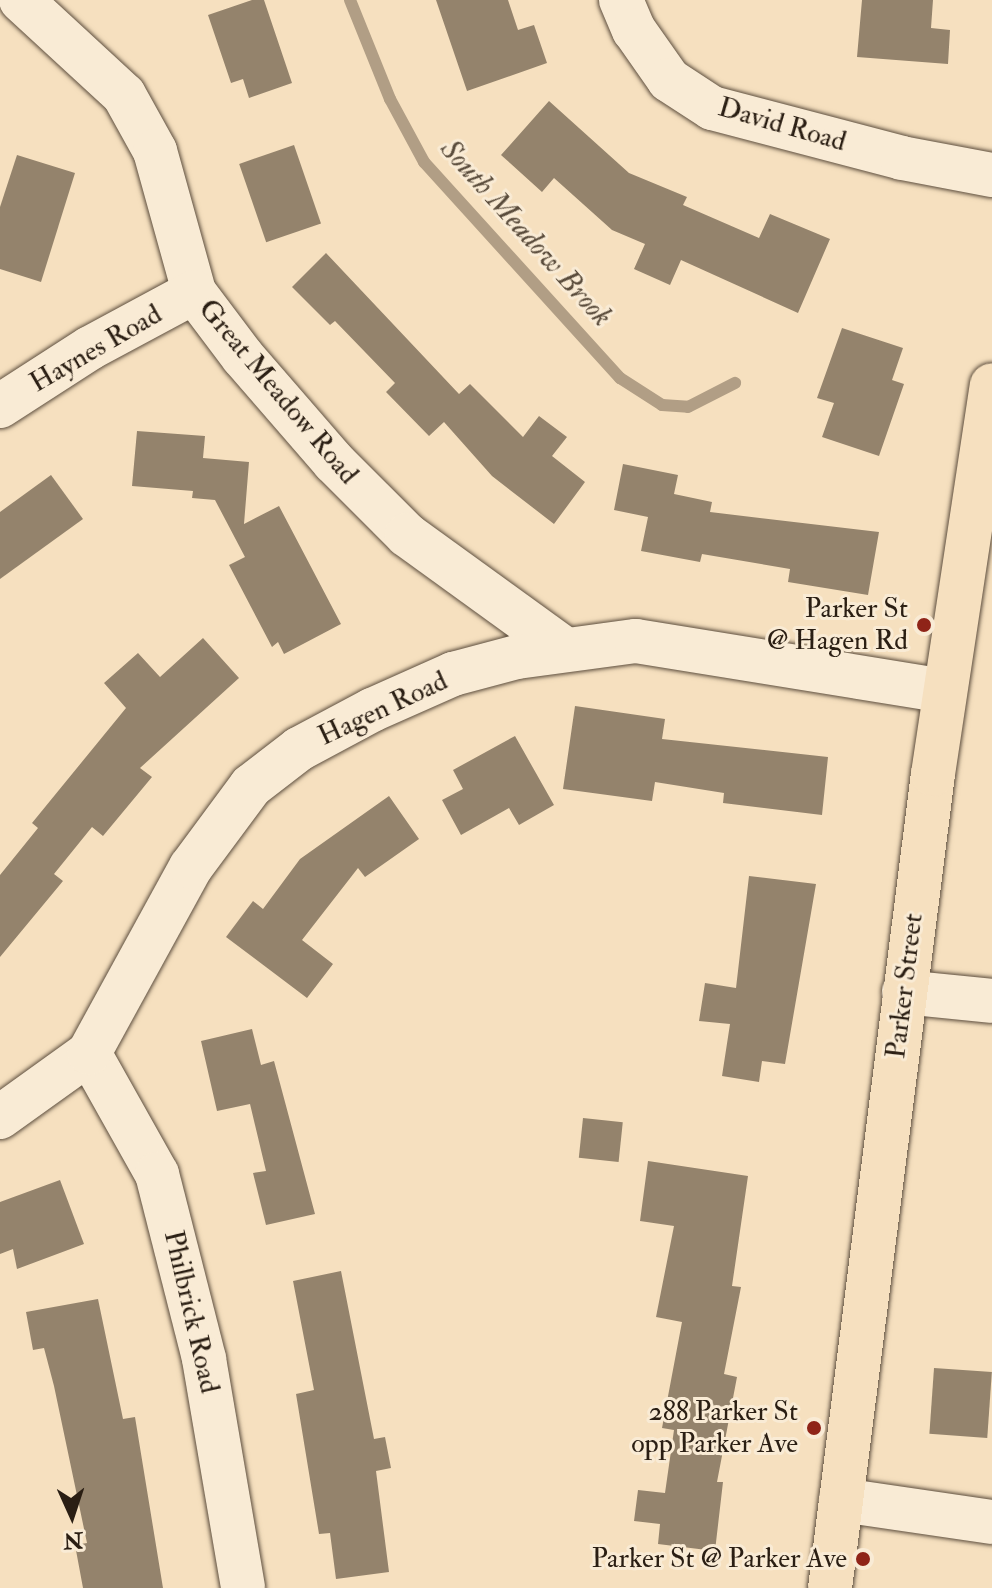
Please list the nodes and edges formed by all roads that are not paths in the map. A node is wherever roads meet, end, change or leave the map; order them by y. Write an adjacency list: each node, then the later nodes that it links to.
1 (21, 0): 4 (street, Great Meadow Road)
2 (621, 0): 3 (street, David Road)
3 (992, 175)
4 (194, 292): 6 (street, Haynes Road); 7 (street, Great Meadow Road)
5 (992, 385): 8 (main road, Parker Street)
6 (0, 406)
7 (563, 648): 8 (street, Hagen Road); 11 (street, Hagen Road)
8 (944, 691): 9 (main road, Parker Street)
9 (904, 992): 10 (street); 13 (main road, Parker Street)
10 (992, 1001)
11 (89, 1053): 12 (street, Hagen Road); 15 (street, Philbrick Road)
12 (0, 1117)
13 (841, 1500): 14 (street); 16 (main road, Parker Street)
14 (992, 1522)
15 (243, 1588)
16 (830, 1588)

